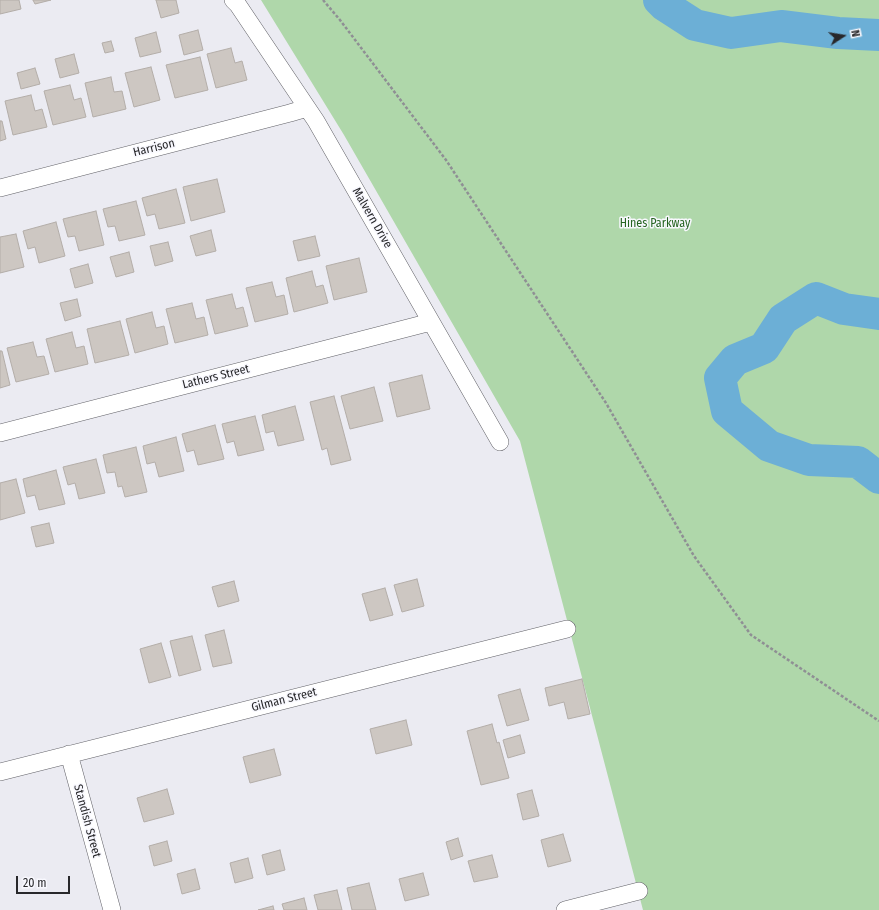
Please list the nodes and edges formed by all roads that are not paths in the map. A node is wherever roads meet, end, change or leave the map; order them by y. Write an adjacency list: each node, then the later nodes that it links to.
1 (233, 0): 2 (street, Malvern Drive)
2 (307, 108): 3 (street, Harrison); 4 (street, Malvern Drive)
3 (0, 188)
4 (431, 322): 5 (street, Lathers Street); 6 (street, Malvern Drive)
5 (0, 433)
6 (500, 442)
7 (568, 629): 8 (street, Gilman Street)
8 (69, 754): 9 (street, Gilman Street); 11 (street, Standish Street)
9 (0, 772)
10 (639, 891): 12 (street)
11 (112, 910)
12 (565, 910)

